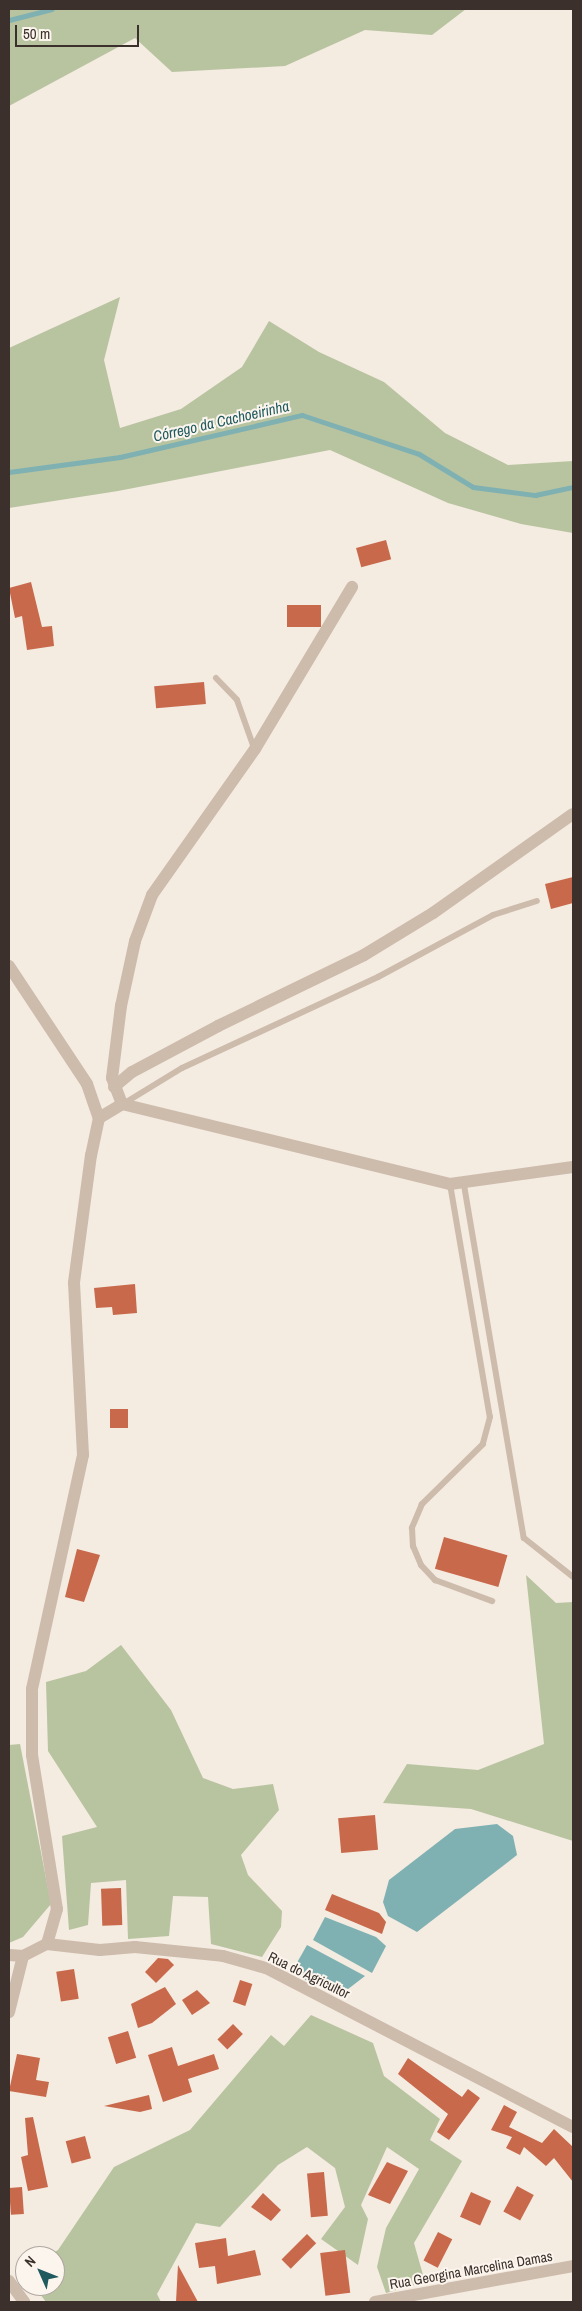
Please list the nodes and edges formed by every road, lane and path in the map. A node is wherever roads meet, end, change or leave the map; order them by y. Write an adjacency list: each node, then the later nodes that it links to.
1 (352, 587): 3 (street)
2 (216, 678): 3 (lane)
3 (255, 749): 7 (street)
4 (573, 814): 7 (street)
5 (537, 901): 8 (lane)
6 (9, 966): 9 (street)
7 (114, 1087): 8 (street)
8 (122, 1104): 9 (street); 11 (street)
9 (100, 1118): 15 (street)
10 (573, 1167): 12 (street)
11 (450, 1184): 12 (street); 14 (lane)
12 (464, 1185): 13 (lane)
13 (573, 1577)
14 (492, 1601)
15 (47, 1944): 17 (street); 19 (street, Rua do Agricultor)
16 (9, 1955): 17 (street)
17 (24, 1956): 18 (street)
18 (9, 2012)
19 (573, 2127)
20 (573, 2266): 23 (street, Rua Georgina Marcelina Damas)
21 (9, 2281): 22 (street)
22 (24, 2302)
23 (374, 2302)

